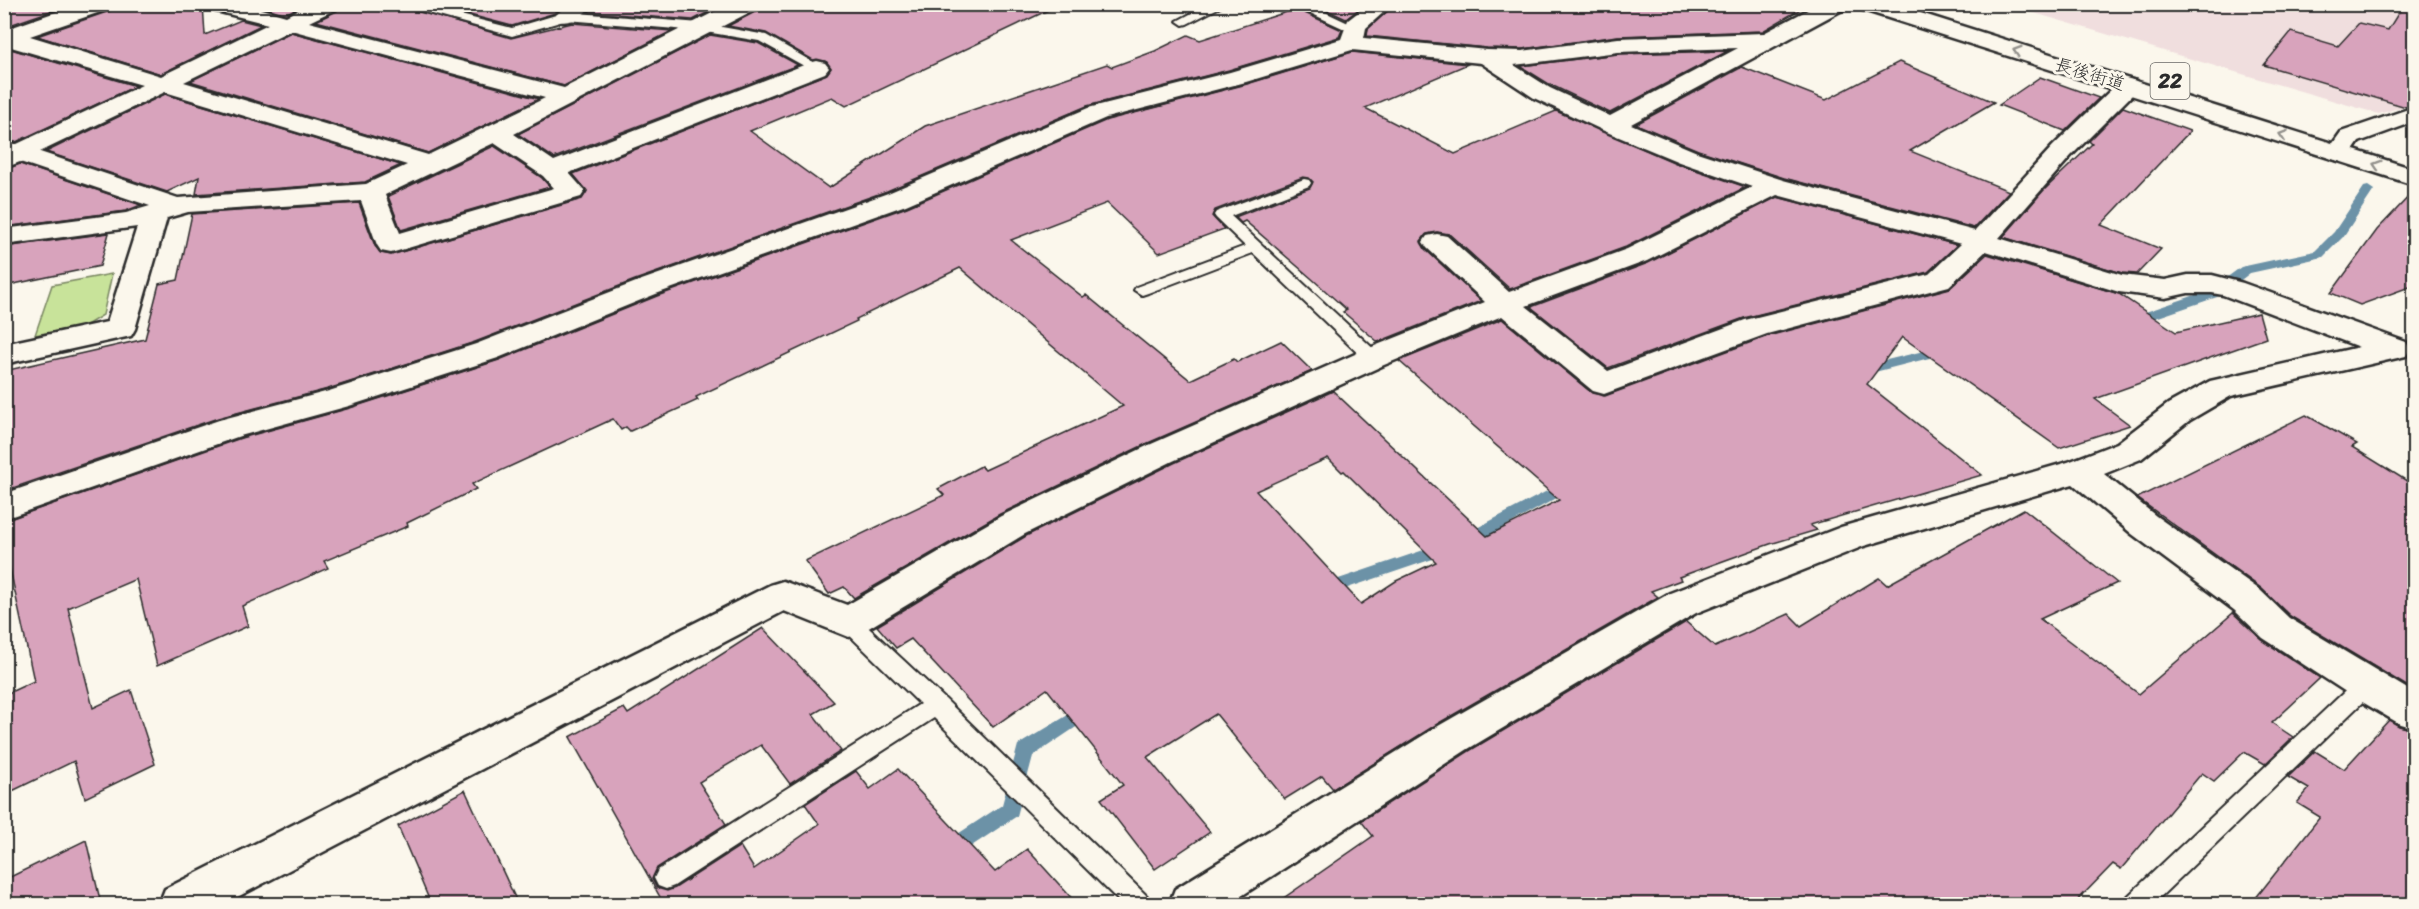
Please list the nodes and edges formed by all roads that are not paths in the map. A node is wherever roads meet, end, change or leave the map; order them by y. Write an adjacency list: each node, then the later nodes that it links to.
1 (101, 4): 17 (street)
2 (216, 4): 14 (street)
3 (328, 4): 14 (street)
4 (401, 4): 12 (lane)
5 (748, 4): 15 (street)
6 (1220, 4): 13 (lane)
7 (1297, 4): 16 (lane)
8 (1383, 4): 16 (street)
9 (1836, 4): 18 (street)
10 (1868, 4): 22 (street, 長後街道 / 22, one-way to 10)
11 (1926, 4): 26 (street, 長後街道 / 22)
12 (574, 10): 15 (lane)
13 (1183, 21)
14 (287, 24): 21 (street); 23 (street)
15 (700, 27): 20 (lane); 23 (street)
16 (1353, 36): 19 (street); 46 (street)
17 (6, 37): 21 (street)
18 (1771, 40): 19 (street); 25 (street)
19 (1486, 57): 25 (street)
20 (818, 68): 27 (street)
21 (164, 84): 28 (street); 30 (street)
22 (2128, 86): 26 (street, 長後街道 / 22, one-way to 22); 37 (street)
23 (566, 96): 27 (street)
24 (2415, 114): 26 (street)
25 (1611, 125): 33 (street)
26 (2344, 145): 29 (street, 長後街道 / 22); 31 (street, 長後街道 / 22, one-way to 26)
27 (524, 151): 30 (street); 34 (street)
28 (9, 154): 35 (street)
29 (2415, 157)
30 (430, 164): 34 (street)
31 (2415, 177)
32 (1304, 183): 39 (lane)
33 (1774, 186): 37 (street); 41 (street)
34 (375, 201): 35 (street)
35 (157, 220): 36 (street); 43 (street)
36 (4, 237)
37 (1981, 241): 41 (street); 42 (street)
38 (1437, 242): 41 (street)
39 (1255, 247): 40 (lane); 44 (lane)
40 (1142, 290)
41 (1505, 304): 44 (street)
42 (2404, 347): 45 (street)
43 (4, 354)
44 (1373, 358): 47 (street)
45 (2079, 471): 48 (street); 54 (street)
46 (4, 507)
47 (849, 622): 49 (lane); 52 (street)
48 (2366, 685): 50 (street); 55 (lane)
49 (937, 705): 51 (lane); 53 (lane)
50 (2415, 712)
51 (666, 878)
52 (181, 904)
53 (1138, 904)
54 (1191, 904)
55 (2137, 904)

